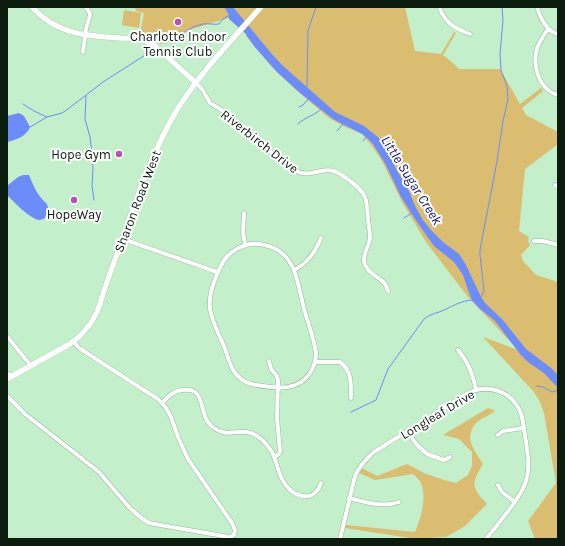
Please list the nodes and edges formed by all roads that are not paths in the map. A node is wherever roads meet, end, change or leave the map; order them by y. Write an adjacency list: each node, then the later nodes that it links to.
1 (32, 7): 8 (main road)
2 (85, 7): 8 (street)
3 (261, 7): 11 (main road, Sharon Road West)
4 (439, 7): 7 (street)
5 (538, 7): 6 (street)
6 (548, 29): 9 (street); 12 (street)
7 (470, 34)
8 (85, 35): 10 (street); 11 (main road)
9 (558, 35)
10 (83, 52)
11 (196, 82): 15 (main road, Sharon Road West); 21 (street, Riverbirch Drive)
12 (558, 95)
13 (244, 213): 17 (street)
14 (321, 238): 19 (street)
15 (123, 239): 20 (street); 23 (main road, Sharon Road West)
16 (534, 241): 18 (street)
17 (245, 245): 19 (street); 20 (street)
18 (558, 245)
19 (294, 270): 26 (street)
20 (217, 272): 30 (street)
21 (388, 292)
22 (7, 336): 27 (street)
23 (73, 341): 27 (main road, Sharon Road West); 34 (street)
24 (458, 350): 31 (street)
25 (269, 361): 30 (street)
26 (315, 362): 30 (street); 33 (street)
27 (31, 366): 29 (main road, Sharon Road West)
28 (7, 373): 29 (street)
29 (10, 378)
30 (278, 387): 38 (street)
31 (476, 389): 35 (street, Longleaf Drive); 36 (street, Longleaf Drive)
32 (7, 396): 34 (street)
33 (351, 398)
34 (162, 403): 38 (street)
35 (523, 428): 37 (street); 44 (street, Longleaf Drive)
36 (407, 431): 39 (street); 42 (street, Longleaf Drive)
37 (498, 435)
38 (274, 457): 40 (street)
39 (450, 457)
40 (321, 484)
41 (498, 485): 44 (street)
42 (349, 498): 43 (street); 45 (street, Longleaf Drive)
43 (399, 502)
44 (515, 502): 46 (street, Longleaf Drive)
45 (340, 539)
46 (486, 539)

